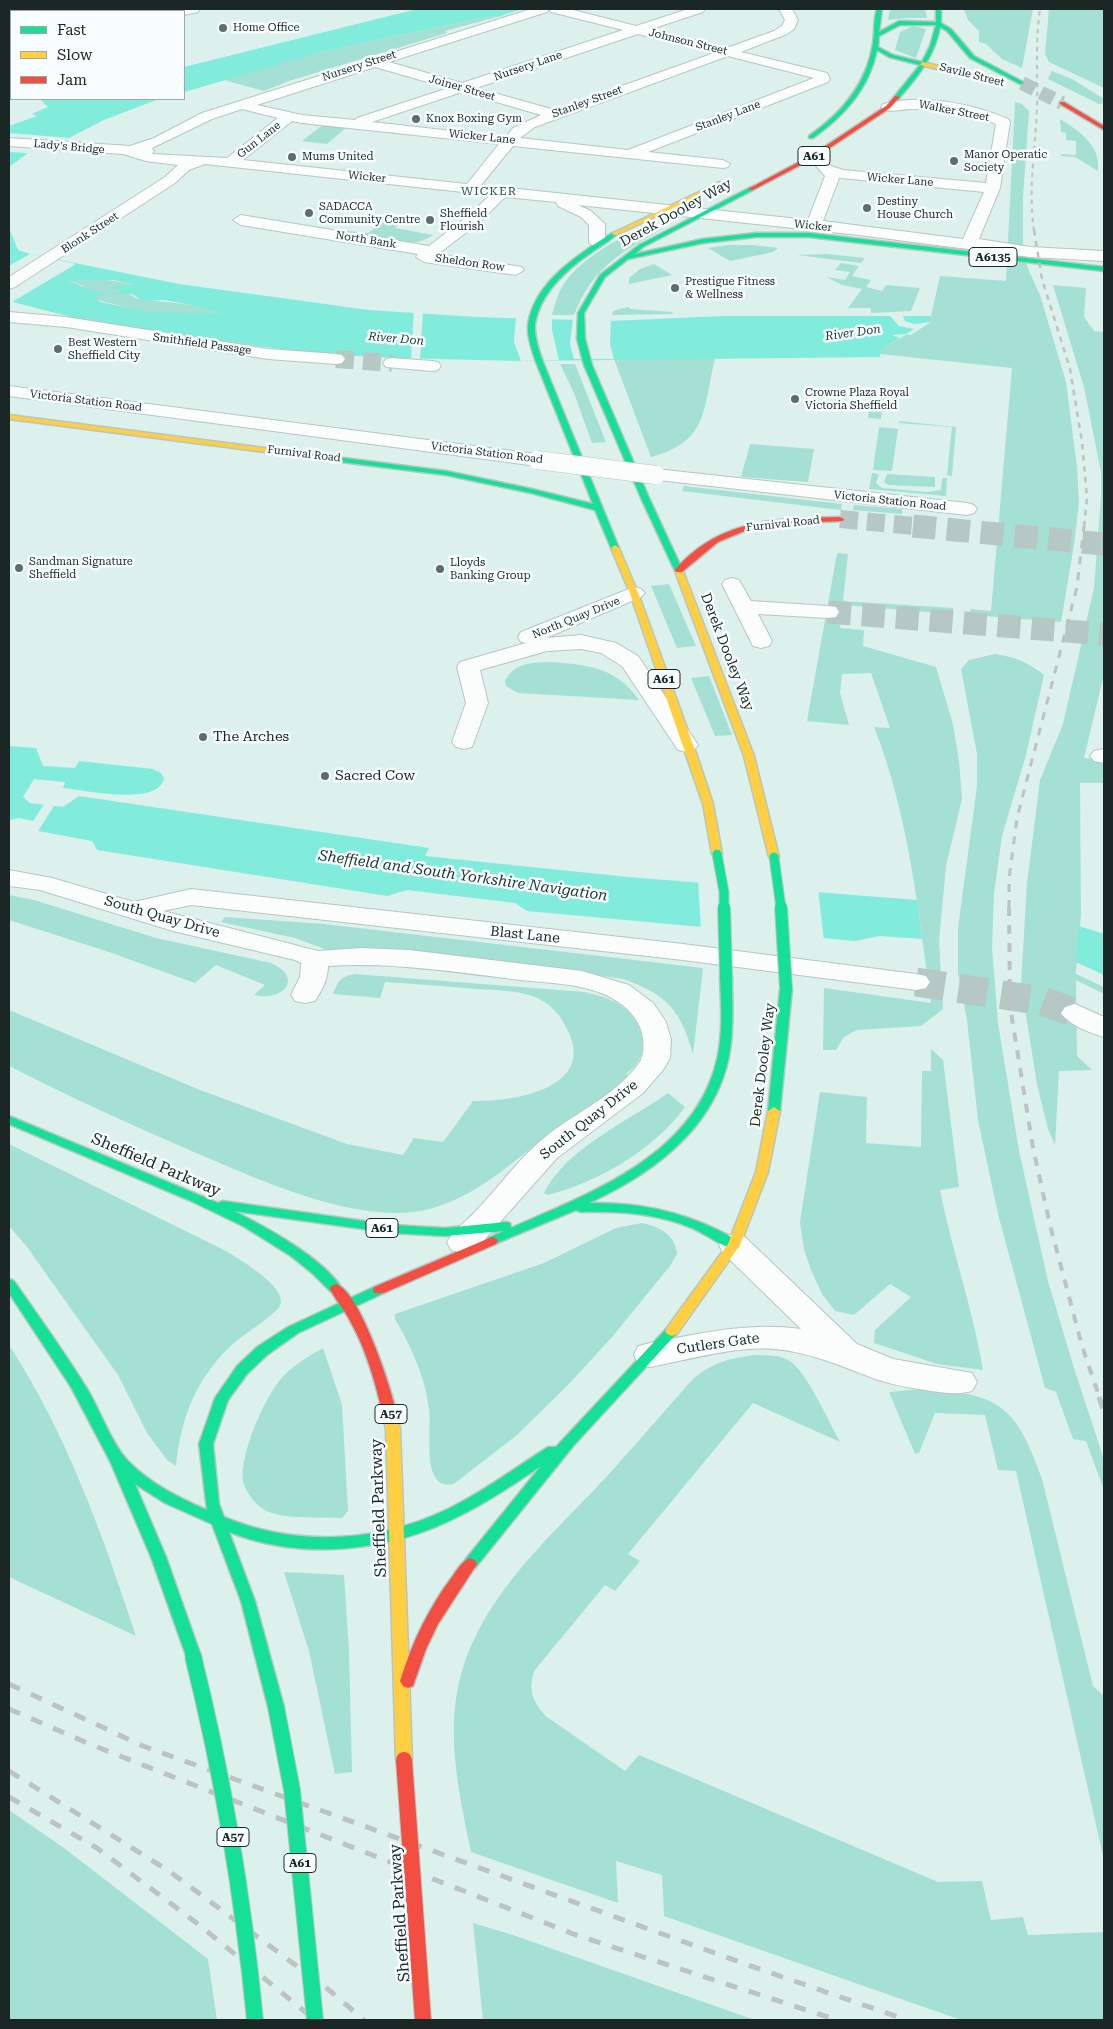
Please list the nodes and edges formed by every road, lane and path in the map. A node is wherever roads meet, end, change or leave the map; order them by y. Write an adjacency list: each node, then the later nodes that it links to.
1 (542, 9): 12 (street, Nursery Street)
2 (555, 9): 8 (street, Johnson Street)
3 (699, 9): 8 (street, Nursery Lane)
4 (785, 9): 11 (street, Stanley Street)
5 (879, 9): 9 (main road, A61)
6 (939, 9): 7 (main road, Derek Dooley Way / A61)
7 (940, 24): 9 (main road); 13 (main road, Derek Dooley Way / A61); 13 (main road, Savile Street)
8 (636, 29): 11 (street, Johnson Street); 15 (street, Nursery Lane)
9 (877, 35): 10 (main road, A61)
10 (875, 47): 13 (main road, Savile Street); 26 (main road, A61)
11 (727, 52): 14 (street, Johnson Street); 19 (street, Stanley Street)
12 (372, 62): 15 (street, Joiner Street); 17 (street, Nursery Street)
13 (922, 64): 18 (main road, Derek Dooley Way / A61)
14 (822, 76): 29 (street, Stanley Lane)
15 (463, 88): 19 (street, Joiner Street); 21 (street, Nursery Lane)
16 (1062, 102): 22 (main road)
17 (241, 105): 20 (street, Wicker Lane); 23 (street, Nursery Street)
18 (888, 107): 30 (main road, Derek Dooley Way / A61); 39 (street, Walker Street)
19 (552, 114): 24 (street, Stanley Street)
20 (288, 117): 21 (street, Wicker Lane); 32 (street, Gun Lane)
21 (358, 124): 24 (street, Wicker Lane)
22 (1104, 128)
23 (179, 131): 27 (street, Nursery Street); 28 (street)
24 (510, 140): 29 (street, Wicker Lane); 38 (street, Stanley Street)
25 (9, 142): 27 (street, Lady's Bridge)
26 (803, 142)
27 (128, 151): 28 (street, Wicker); 31 (street, Wicker)
28 (185, 154): 31 (street, Wicker)
29 (629, 154): 33 (street, Wicker Lane)
30 (814, 156): 35 (street); 43 (main road, Derek Dooley Way / A61)
31 (204, 160): 32 (street, Wicker); 36 (street, Blonk Street)
32 (230, 163): 34 (street, Wicker)
33 (723, 164)
34 (251, 165): 36 (street, Blonk Street); 38 (street, Wicker)
35 (829, 171): 39 (street, Wicker Lane); 45 (street)
36 (170, 180): 53 (street, Blonk Street)
37 (729, 180): 42 (main road, Derek Dooley Way / A61)
38 (471, 188): 40 (street, Wicker)
39 (993, 188): 46 (street, Walker Street)
40 (501, 192): 41 (street, Wicker); 49 (street)
41 (531, 194): 42 (street, Wicker); 48 (street, Wicker)
42 (663, 210): 43 (street, Wicker); 48 (main road, Derek Dooley Way / A61)
43 (700, 214): 45 (street, Wicker); 50 (main road, Derek Dooley Way / A61)
44 (241, 220): 49 (street, North Bank)
45 (813, 226): 46 (street, Wicker); 47 (street)
46 (977, 241): 51 (street, Wicker)
47 (883, 242): 50 (main road, Wicker); 51 (main road, Wicker / A6135)
48 (597, 243): 60 (main road, Derek Dooley Way / A61)
49 (428, 254): 52 (street, Sheldon Row)
50 (626, 258): 63 (main road, Derek Dooley Way / A61)
51 (1103, 264)
52 (516, 270)
53 (9, 284)
54 (9, 317): 55 (street, Smithfield Passage)
55 (336, 359)
56 (392, 363): 57 (street)
57 (432, 366)
58 (9, 391): 61 (street, Victoria Station Road, bridge)
59 (9, 417): 60 (main road, Furnival Road)
60 (597, 508): 65 (main road, Derek Dooley Way / A61)
61 (967, 509)
62 (840, 519): 63 (main road, Furnival Road)
63 (680, 570): 83 (main road, Derek Dooley Way / A61, bridge)
64 (732, 584): 66 (street)
65 (634, 593): 69 (street, North Quay Drive); 71 (main road, Derek Dooley Way / A61)
66 (744, 607): 67 (street); 68 (street)
67 (828, 612)
68 (761, 640)
69 (493, 658): 70 (street, North Quay Drive); 71 (street, North Quay Drive)
70 (464, 742)
71 (692, 753): 81 (main road, Derek Dooley Way / A61, bridge)
72 (9, 878): 73 (street, South Quay Drive)
73 (134, 910): 74 (street, South Quay Drive); 75 (street, Blast Lane)
74 (314, 959): 76 (street); 82 (street, South Quay Drive)
75 (916, 982)
76 (305, 995)
77 (1075, 1013): 78 (street)
78 (1104, 1028)
79 (9, 1120): 80 (main road, Sheffield Parkway / A61)
80 (207, 1203): 82 (main road, A61); 86 (main road, Sheffield Parkway / A57)
81 (558, 1213): 82 (main road, A61); 83 (main road, A61); 84 (main road, A61)
82 (477, 1230): 84 (street, South Quay Drive)
83 (734, 1245): 87 (street, Cutlers Gate); 88 (main road, Derek Dooley Way / A61)
84 (406, 1279): 86 (main road, A61)
85 (9, 1284): 91 (main road, A61)
86 (347, 1304): 92 (main road, A61); 93 (main road, Sheffield Parkway / A57)
87 (845, 1352): 88 (street, Cutlers Gate); 89 (street, Cutlers Gate)
88 (650, 1355): 90 (main road, Derek Dooley Way / A61)
89 (960, 1382)
90 (569, 1441): 93 (main road, A61); 94 (main road, A61)
91 (113, 1454): 92 (main road, A61); 95 (main road, A57, bridge)
92 (218, 1520): 93 (main road, A61); 96 (main road, A61, bridge)
93 (396, 1533): 94 (main road, Sheffield Parkway / A57)
94 (403, 1721): 97 (main road, Sheffield Parkway / A57, bridge)
95 (255, 2020)
96 (315, 2020)
97 (423, 2020)

